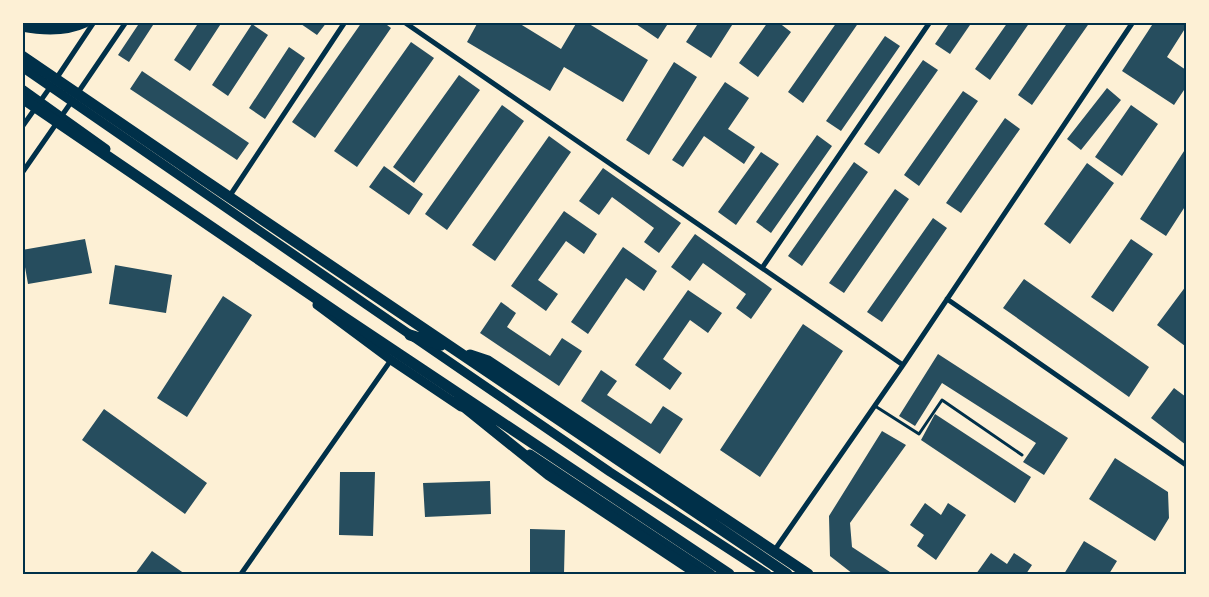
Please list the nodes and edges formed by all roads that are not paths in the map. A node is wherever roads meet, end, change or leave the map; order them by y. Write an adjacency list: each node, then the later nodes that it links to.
1 (85, 22): 8 (highway)
2 (94, 22): 11 (street)
3 (126, 22): 14 (street)
4 (345, 22): 19 (street)
5 (404, 22): 20 (street)
6 (930, 22): 20 (street)
7 (1132, 22): 21 (street)
8 (22, 26)
9 (22, 56): 33 (highway)
10 (22, 67): 11 (main road)
11 (51, 86): 14 (main road); 15 (street)
12 (22, 89): 15 (main road)
13 (22, 98): 23 (highway)
14 (73, 100): 16 (street); 19 (main road)
15 (40, 101): 16 (main road); 17 (street)
16 (62, 116): 18 (street); 23 (main road)
17 (22, 127)
18 (22, 173)
19 (223, 205): 22 (main road)
20 (762, 268): 24 (street)
21 (947, 299): 24 (street); 27 (street)
22 (410, 334): 28 (main road); 34 (highway)
23 (395, 357): 29 (street); 30 (highway); 31 (main road); 32 (highway)
24 (903, 365): 25 (street)
25 (874, 406): 26 (lane); 28 (street)
26 (1022, 455)
27 (1186, 465)
28 (762, 573)
29 (242, 574)
30 (698, 574)
31 (711, 574)
32 (729, 574)
33 (787, 574)
34 (808, 574)

